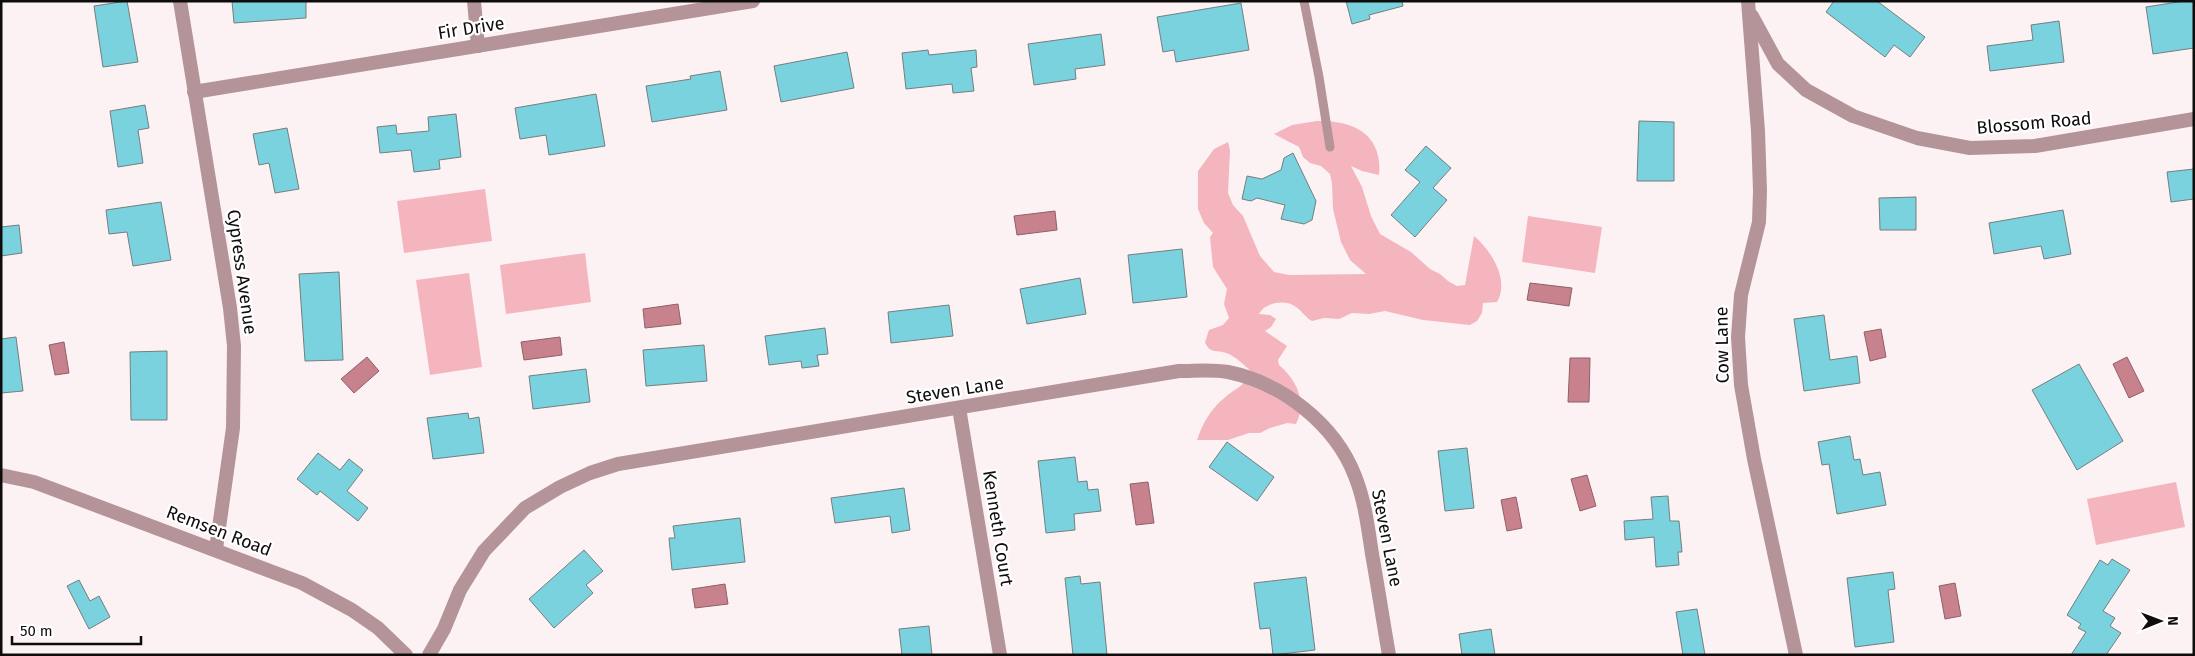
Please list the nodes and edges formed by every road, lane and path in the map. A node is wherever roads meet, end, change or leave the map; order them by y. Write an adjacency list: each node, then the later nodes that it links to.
1 (180, 1): 7 (street, Cypress Avenue)
2 (474, 1): 6 (street)
3 (753, 1): 6 (street, Fir Drive)
4 (1304, 1): 9 (lane)
5 (1749, 6): 8 (street, Blossom Road); 17 (street, Cow Lane)
6 (478, 46): 7 (street, Fir Drive)
7 (194, 92): 12 (street, Cypress Avenue)
8 (2194, 119)
9 (1330, 147)
10 (959, 408): 14 (street, Steven Lane); 15 (street, Kenneth Court); 16 (street, Steven Lane)
11 (1, 475): 12 (street, Remsen Road)
12 (216, 549): 13 (street, Remsen Road)
13 (406, 655)
14 (429, 655)
15 (1000, 655)
16 (1389, 655)
17 (1796, 655)

